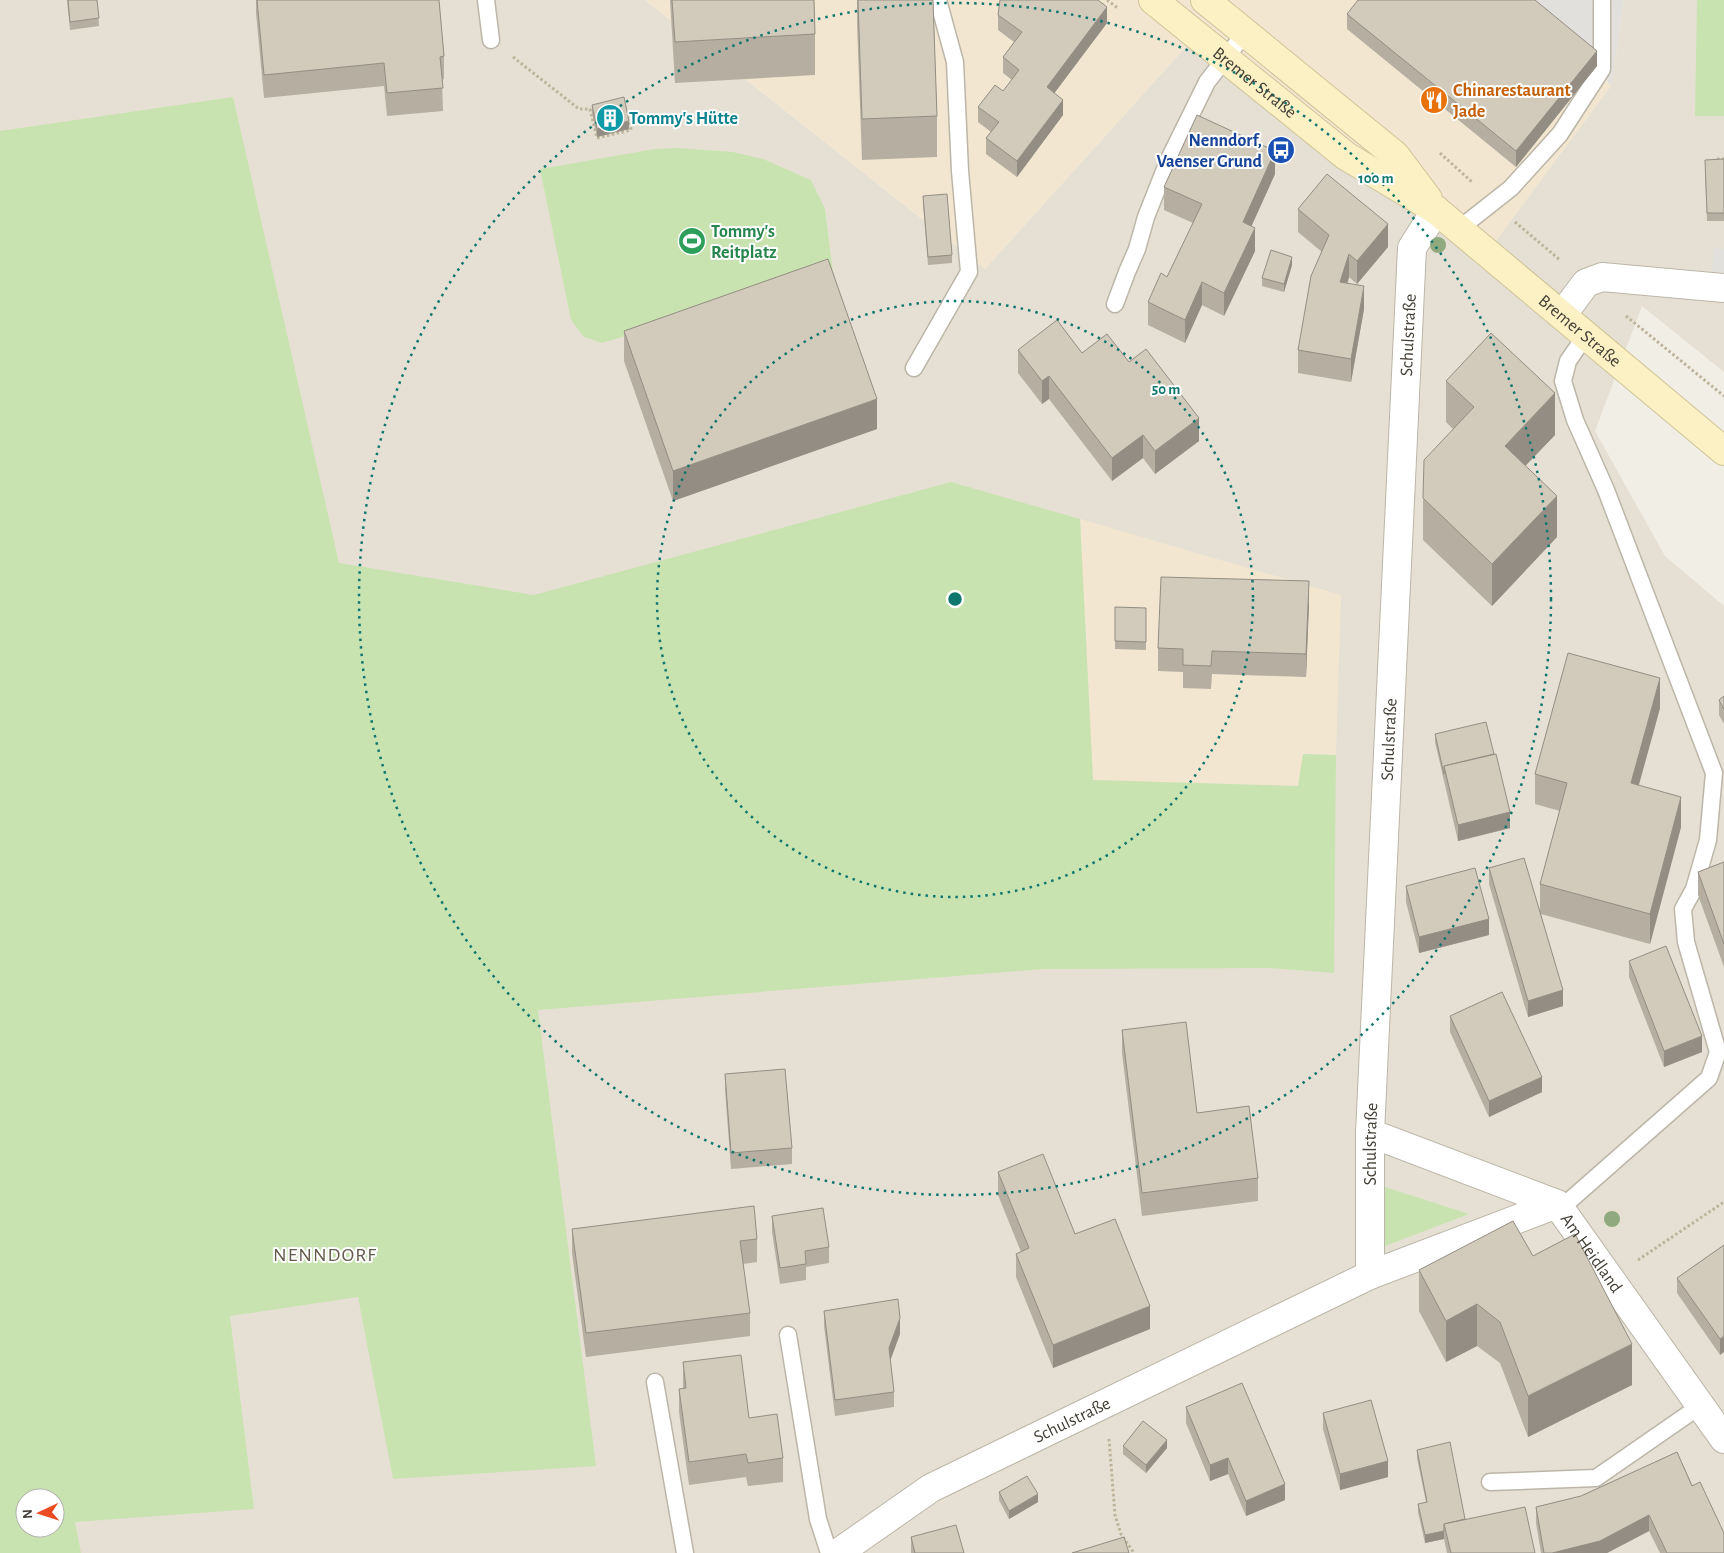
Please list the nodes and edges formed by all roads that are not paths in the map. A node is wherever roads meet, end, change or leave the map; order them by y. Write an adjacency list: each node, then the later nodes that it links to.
1 (486, 0): 8 (lane)
2 (938, 0): 16 (lane)
3 (1152, 0): 6 (main road, Bremer Straße)
4 (1204, 0): 6 (lane); 7 (main road, Bremer Straße)
5 (1602, 2): 11 (lane)
6 (1184, 25): 9 (main road, Bremer Straße)
7 (1245, 33): 9 (lane); 10 (main road, Bremer Straße)
8 (491, 40)
9 (1225, 59): 10 (main road, Bremer Straße); 13 (lane)
10 (1436, 210): 11 (main road, Bremer Straße); 18 (street, Schulstraße)
11 (1458, 229): 14 (main road, Bremer Straße)
12 (1724, 288): 14 (street)
13 (1115, 304)
14 (1562, 315): 15 (main road, Bremer Straße)
15 (1586, 335): 17 (main road, Bremer Straße); 19 (lane)
16 (914, 368)
17 (1724, 451)
18 (1370, 1134): 19 (street, Am Heidland); 20 (street, Schulstraße)
19 (1558, 1207): 20 (street, Schulstraße); 23 (street, Am Heidland)
20 (1370, 1276): 28 (street, Schulstraße)
21 (788, 1335): 27 (lane)
22 (655, 1382): 26 (lane)
23 (1700, 1406): 24 (street, Am Heidland); 25 (lane)
24 (1724, 1439)
25 (1490, 1482)
26 (685, 1553)
27 (829, 1553)
28 (838, 1553)

